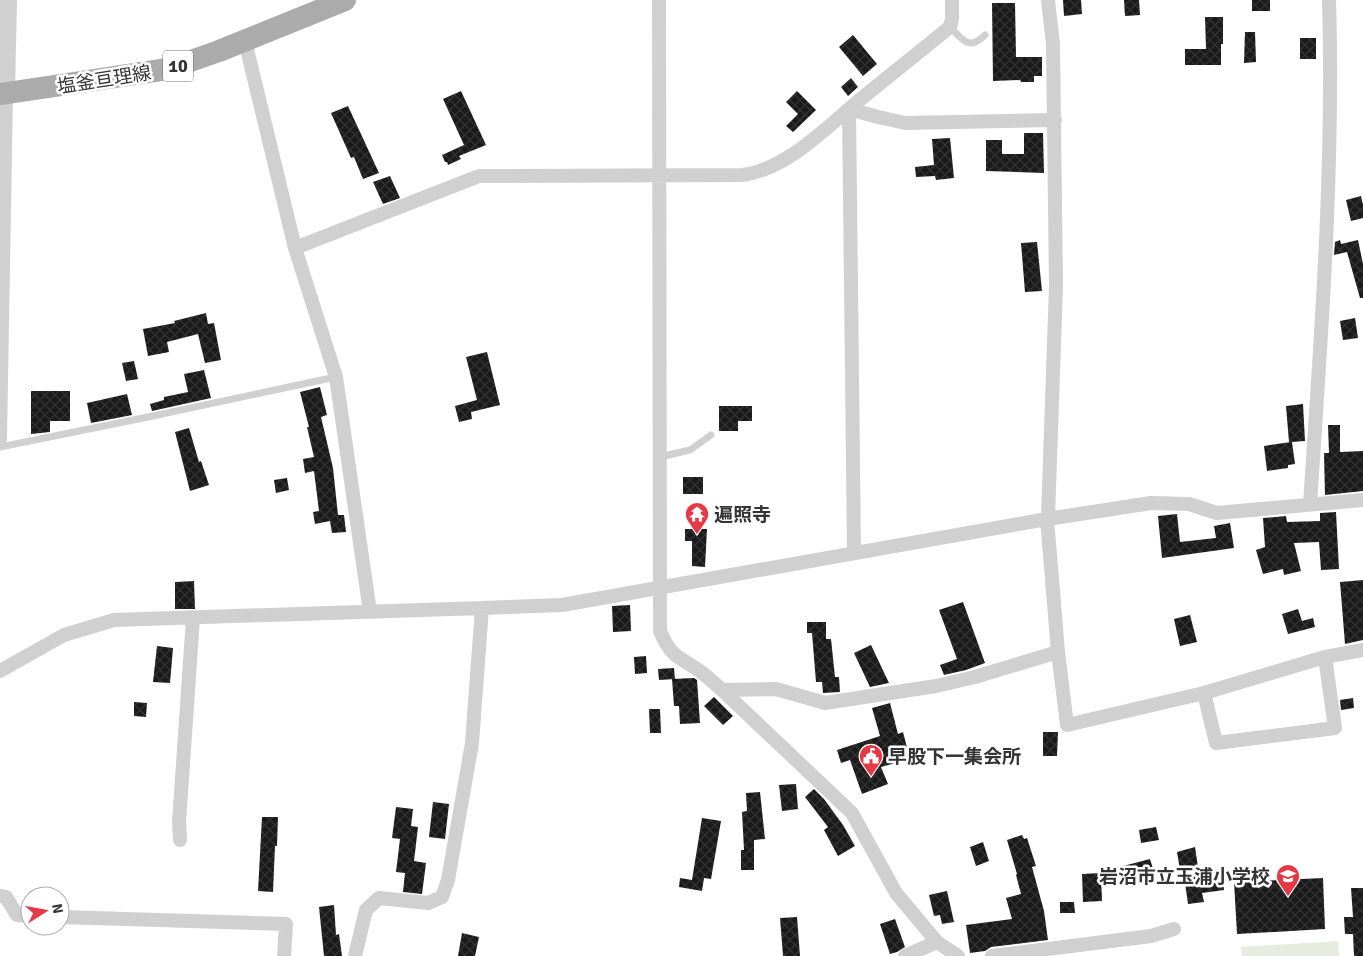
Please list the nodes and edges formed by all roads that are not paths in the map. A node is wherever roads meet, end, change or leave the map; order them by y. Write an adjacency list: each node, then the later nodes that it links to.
1 (8, 0): 10 (street)
2 (345, 0): 9 (main road, 塩釜亘理線 / 10)
3 (659, 0): 13 (street)
4 (952, 0): 7 (street)
5 (1048, 0): 12 (street)
6 (1329, 0): 21 (street)
7 (950, 27): 8 (lane); 11 (street)
8 (985, 35)
9 (245, 41): 10 (main road, 塩釜亘理線 / 10); 14 (street)
10 (3, 94): 17 (street)
11 (849, 109): 12 (street); 13 (street); 23 (street)
12 (1054, 120): 22 (street)
13 (660, 174): 14 (street); 19 (street)
14 (295, 248): 15 (street)
15 (336, 376): 18 (lane); 26 (street)
16 (711, 435): 19 (lane)
17 (0, 439)
18 (0, 447)
19 (660, 457): 24 (street)
20 (1363, 500): 21 (street)
21 (1310, 504): 22 (street)
22 (1047, 519): 23 (street); 29 (street)
23 (854, 552): 24 (street)
24 (660, 588): 25 (street); 32 (street)
25 (482, 608): 26 (street); 41 (street)
26 (370, 612): 27 (street)
27 (193, 618): 31 (street); 34 (street)
28 (1363, 650): 30 (street)
29 (1058, 652): 32 (street); 33 (street)
30 (1326, 657): 33 (street); 33 (street)
31 (0, 671)
32 (722, 690): 39 (street)
33 (1204, 693)
34 (180, 840)
35 (0, 896): 36 (street)
36 (20, 915)
37 (70, 917): 40 (street)
38 (1174, 929): 44 (street)
39 (938, 942): 42 (street); 43 (street)
40 (284, 956)
41 (355, 956)
42 (905, 956)
43 (958, 956)
44 (992, 956)

